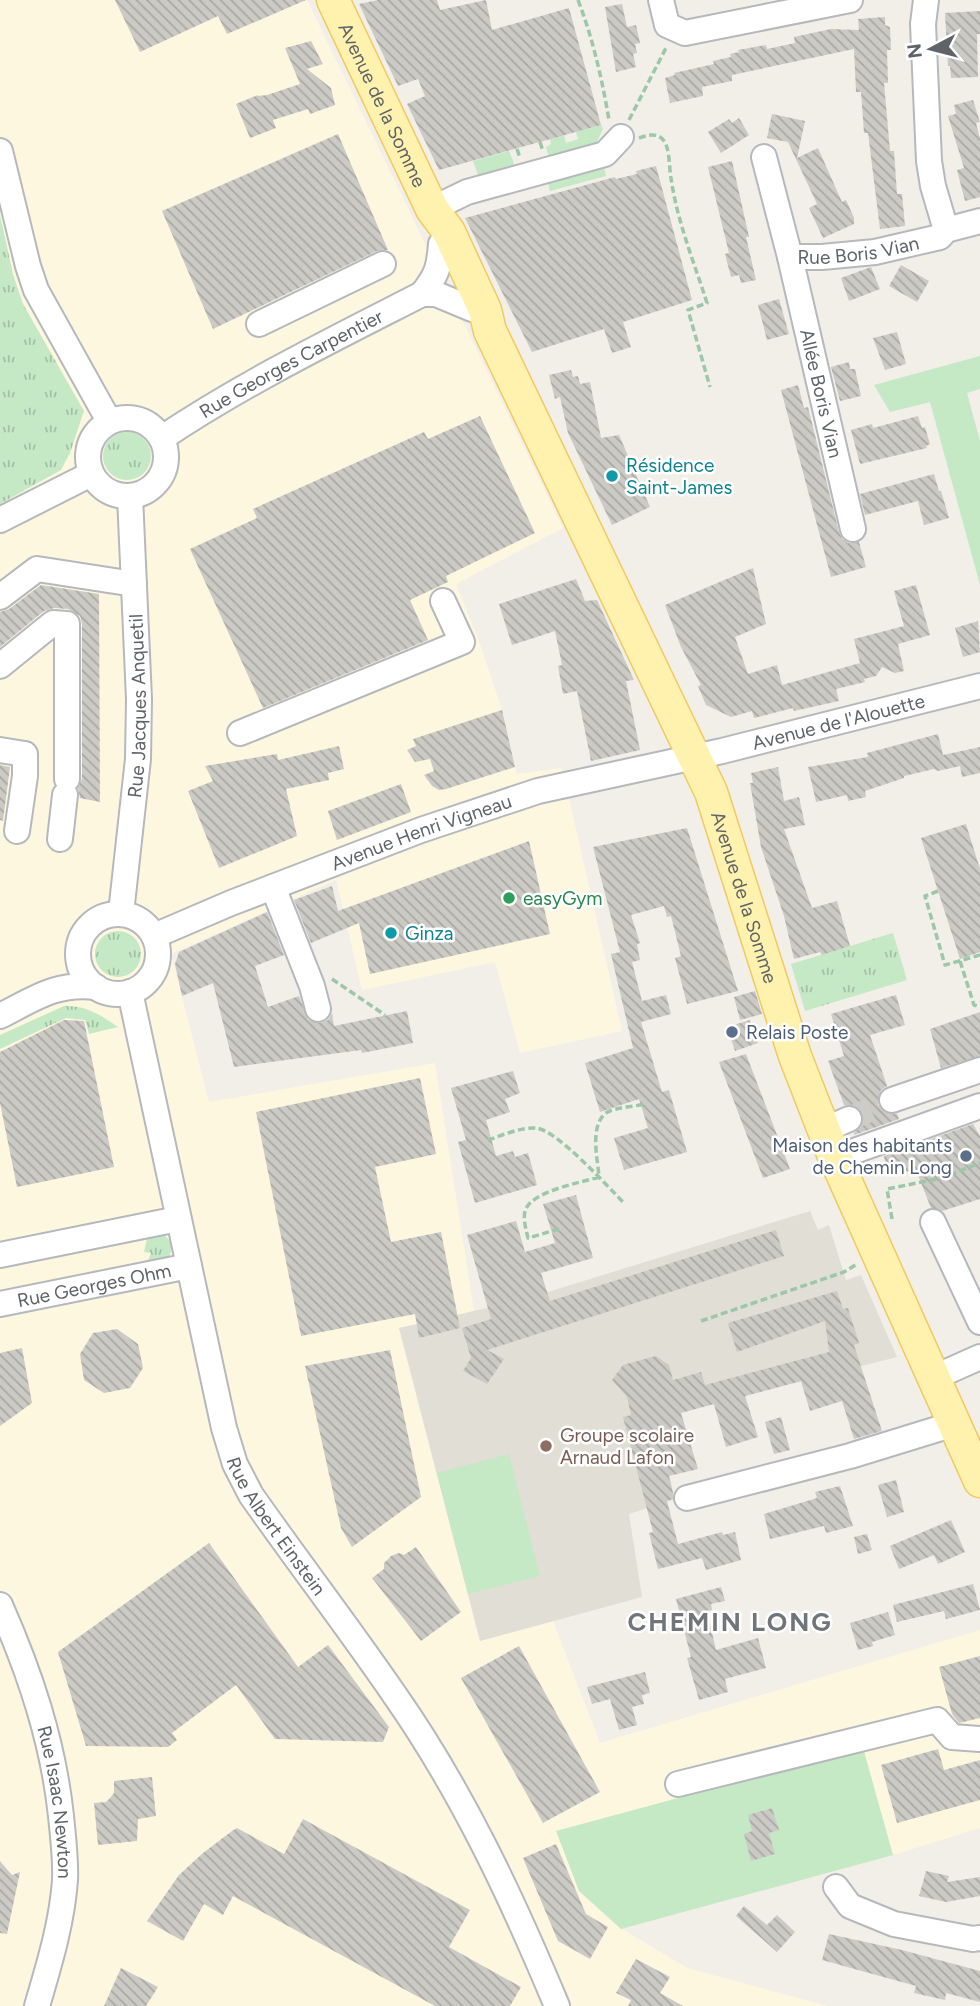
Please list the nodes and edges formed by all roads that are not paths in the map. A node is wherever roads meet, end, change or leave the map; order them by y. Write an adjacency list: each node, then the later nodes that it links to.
1 (333, 0): 8 (main road, Avenue de la Somme)
2 (661, 0): 3 (street)
3 (850, 0)
4 (926, 0): 10 (street)
5 (621, 137): 8 (street)
6 (0, 150): 17 (street)
7 (764, 157): 12 (street, Rue Boris Vian)
8 (432, 209): 11 (main road, Avenue de la Somme); 15 (main road, Avenue de la Somme)
9 (980, 220): 10 (street, Rue Boris Vian)
10 (946, 230): 12 (street, Rue Boris Vian)
11 (441, 244): 14 (street); 15 (main road, Avenue de la Somme)
12 (790, 257): 22 (street, Allée Boris Vian)
13 (383, 264): 16 (street)
14 (422, 294): 15 (street); 18 (street, Rue Georges Carpentier)
15 (479, 316): 30 (main road, Avenue de la Somme)
16 (259, 324)
17 (109, 421): 18 (street); 19 (street)
18 (162, 438): 20 (street)
19 (91, 474): 20 (street); 21 (street)
20 (130, 496): 23 (street, Rue Jacques Anquetil)
21 (0, 520)
22 (853, 530)
23 (134, 584): 24 (street); 34 (street, Rue Jacques Anquetil)
24 (0, 597)
25 (443, 601): 28 (street)
26 (0, 666): 32 (street)
27 (980, 686): 30 (street, Avenue de l'Alouette)
28 (240, 733)
29 (0, 750): 31 (street)
30 (696, 757): 33 (street, Avenue Henri Vigneau); 45 (main road, Avenue de la Somme)
31 (18, 831)
32 (60, 839)
33 (273, 887): 35 (street, Avenue Henri Vigneau); 40 (street)
34 (121, 914): 35 (street); 36 (street)
35 (155, 936): 38 (street)
36 (79, 948): 37 (street); 39 (street)
37 (96, 987): 38 (street); 41 (street)
38 (130, 992): 46 (street, Rue Albert Einstein)
39 (0, 1000)
40 (318, 1009)
41 (0, 1016)
42 (980, 1070): 43 (street)
43 (892, 1100)
44 (980, 1107): 45 (street)
45 (836, 1136): 53 (main road, Avenue de la Somme)
46 (178, 1219): 48 (street); 49 (street, Rue Albert Einstein)
47 (933, 1222): 51 (street)
48 (0, 1255)
49 (189, 1266): 50 (street, Rue Georges Ohm); 63 (street, Rue Albert Einstein)
50 (0, 1304)
51 (980, 1322)
52 (980, 1357): 53 (street)
53 (933, 1378): 54 (main road, Avenue de la Somme)
54 (954, 1424): 55 (main road, Avenue de la Somme); 56 (street)
55 (980, 1481)
56 (687, 1498)
57 (0, 1605): 62 (street, Rue Isaac Newton)
58 (980, 1739): 59 (street)
59 (678, 1784)
60 (836, 1886): 61 (street)
61 (980, 1938)
62 (37, 2006)
63 (557, 2006)

